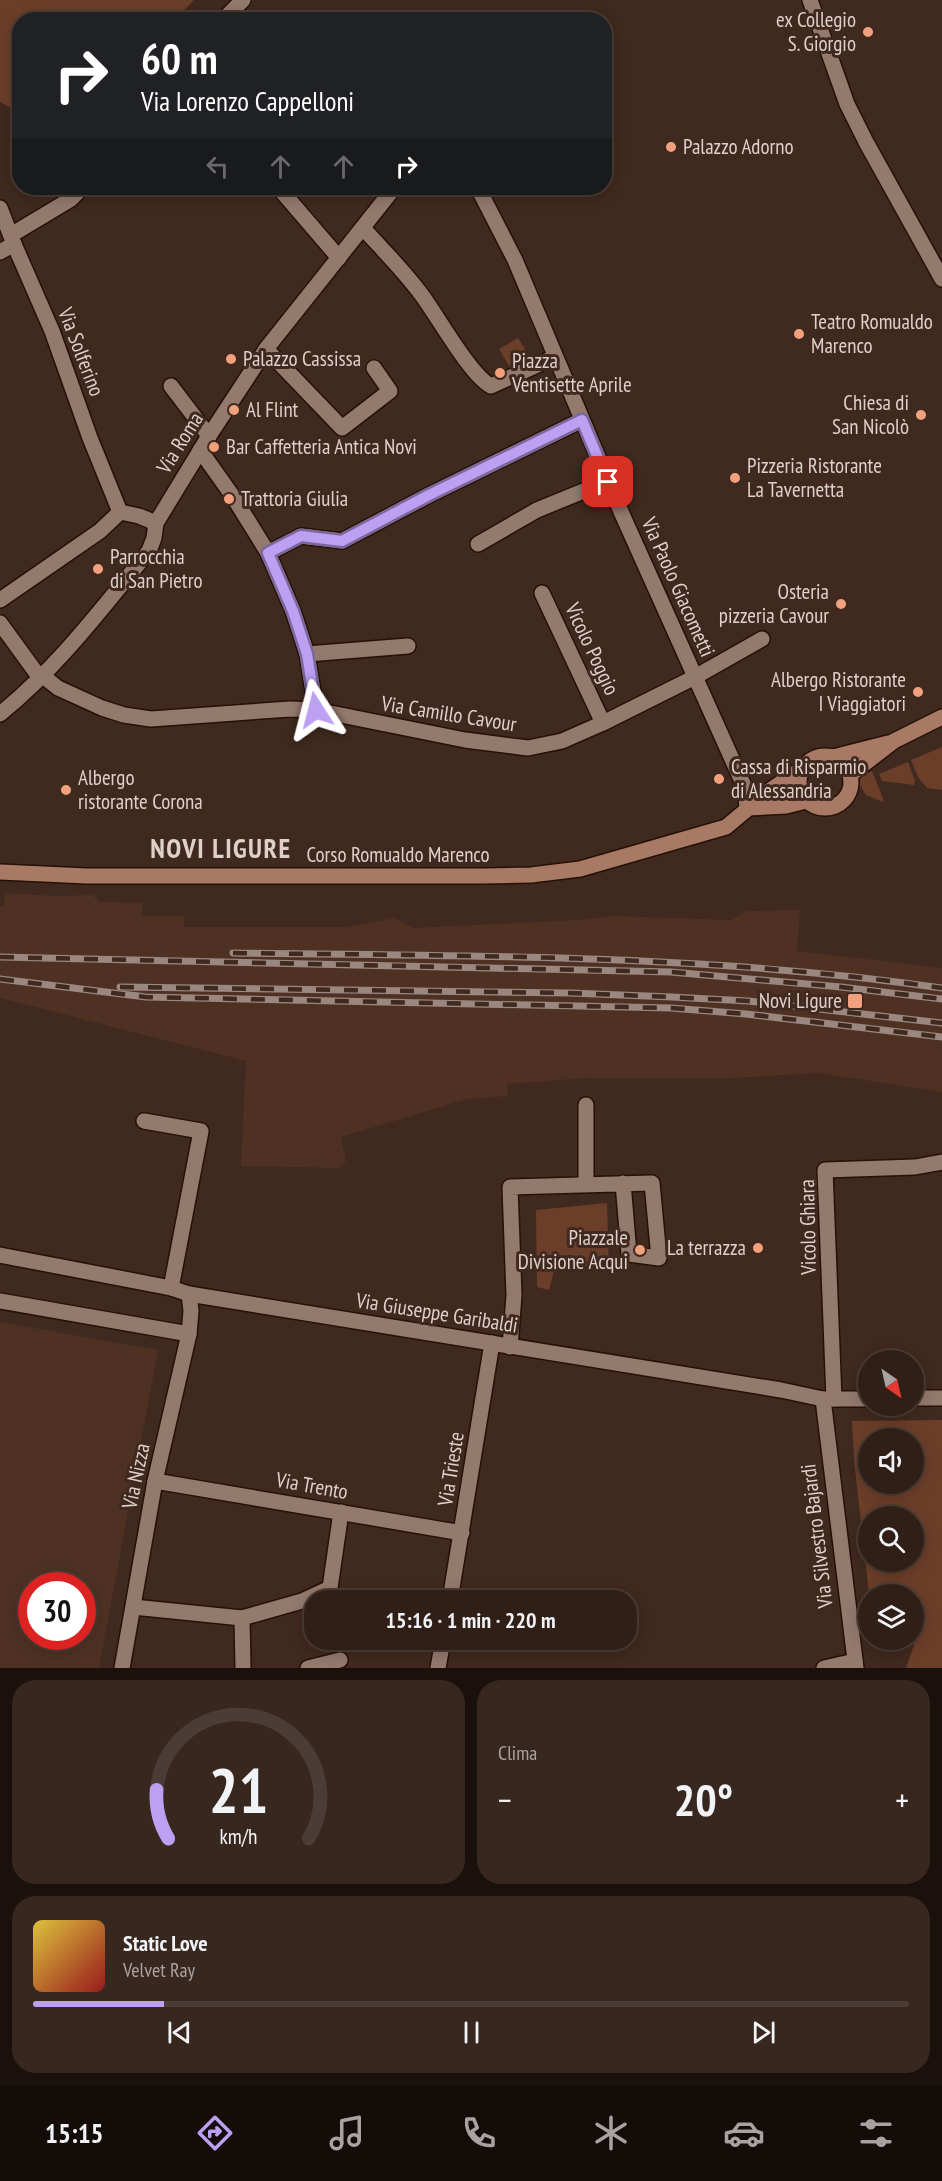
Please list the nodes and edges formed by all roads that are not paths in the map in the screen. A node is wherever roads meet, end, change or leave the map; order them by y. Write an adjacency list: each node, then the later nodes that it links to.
1 (243, 0): 3 (street)
2 (810, 0): 13 (street)
3 (231, 12)
4 (74, 195): 10 (street)
5 (285, 195): 12 (street)
6 (389, 195): 9 (street, Via Roma)
7 (482, 195): 15 (street, Via Paolo Giacometti)
8 (0, 208): 10 (street, Via Solferino)
9 (363, 228): 12 (street, Via Roma); 15 (street)
10 (13, 239): 11 (street); 22 (street, Via Solferino)
11 (0, 252)
12 (339, 258): 14 (street, Via Roma)
13 (942, 279)
14 (266, 349): 16 (street); 19 (street, Via Roma)
15 (555, 357): 18 (street, Via Paolo Giacometti)
16 (375, 368)
17 (171, 386): 19 (street)
18 (582, 420): 21 (street, Via Paolo Giacometti); 25 (street)
19 (209, 436): 20 (street, Via Roma)
20 (200, 450): 23 (street, Via Roma); 25 (street)
21 (608, 482): 24 (street); 33 (street, Via Paolo Giacometti)
22 (120, 512): 23 (street); 27 (street)
23 (156, 523): 32 (street, Via Roma)
24 (478, 544)
25 (268, 553): 31 (street)
26 (542, 593): 37 (street, Vicolo Poggio)
27 (0, 600)
28 (0, 623): 32 (street)
29 (762, 639): 33 (street, Via Camillo Cavour)
30 (408, 646): 31 (street)
31 (307, 654): 34 (street)
32 (41, 677): 34 (street, Via Camillo Cavour); 35 (street, Via Roma)
33 (695, 677): 37 (street, Via Camillo Cavour); 43 (street, Via Paolo Giacometti)
34 (316, 710): 37 (street, Via Camillo Cavour)
35 (0, 714)
36 (942, 717): 38 (main road)
37 (603, 723)
38 (894, 741): 39 (main road); 41 (main road)
39 (833, 757): 40 (main road); 41 (main road)
40 (804, 767): 42 (main road); 43 (main road, Corso Romualdo Marenco)
41 (850, 775): 42 (main road)
42 (806, 801): 43 (main road)
43 (747, 808): 44 (main road, Corso Romualdo Marenco)
44 (0, 872)
45 (586, 1105): 49 (street)
46 (144, 1121): 51 (street)
47 (942, 1162): 59 (street, Vicolo Ghiara)
48 (623, 1183): 48 (street); 49 (street)
49 (586, 1184): 56 (street)
50 (0, 1255): 51 (street, Via Giuseppe Garibaldi)
51 (171, 1288): 52 (street, Via Giuseppe Garibaldi)
52 (189, 1294): 54 (street, Via Nizza); 55 (street, Via Giuseppe Garibaldi)
53 (0, 1301): 54 (street)
54 (189, 1334): 61 (street, Via Nizza)
55 (492, 1343): 56 (street, Via Giuseppe Garibaldi); 63 (street, Via Trieste)
56 (510, 1347): 59 (street, Via Giuseppe Garibaldi)
57 (924, 1398): 58 (street)
58 (942, 1398)
59 (829, 1399): 60 (street, Via Giuseppe Garibaldi); 69 (street, Via Silvestro Bajardi)
60 (858, 1399)
61 (155, 1481): 62 (street, Via Trento); 65 (street, Via Nizza)
62 (341, 1512): 63 (street, Via Trento); 66 (street)
63 (462, 1533): 64 (street, Via Trieste)
64 (452, 1590)
65 (133, 1607): 66 (street); 70 (street, Via Nizza)
66 (242, 1618): 71 (street)
67 (441, 1650): 73 (street)
68 (340, 1660): 72 (street)
69 (855, 1665): 74 (street)
70 (122, 1668)
71 (243, 1668)
72 (308, 1668)
73 (438, 1668)
74 (824, 1668)

